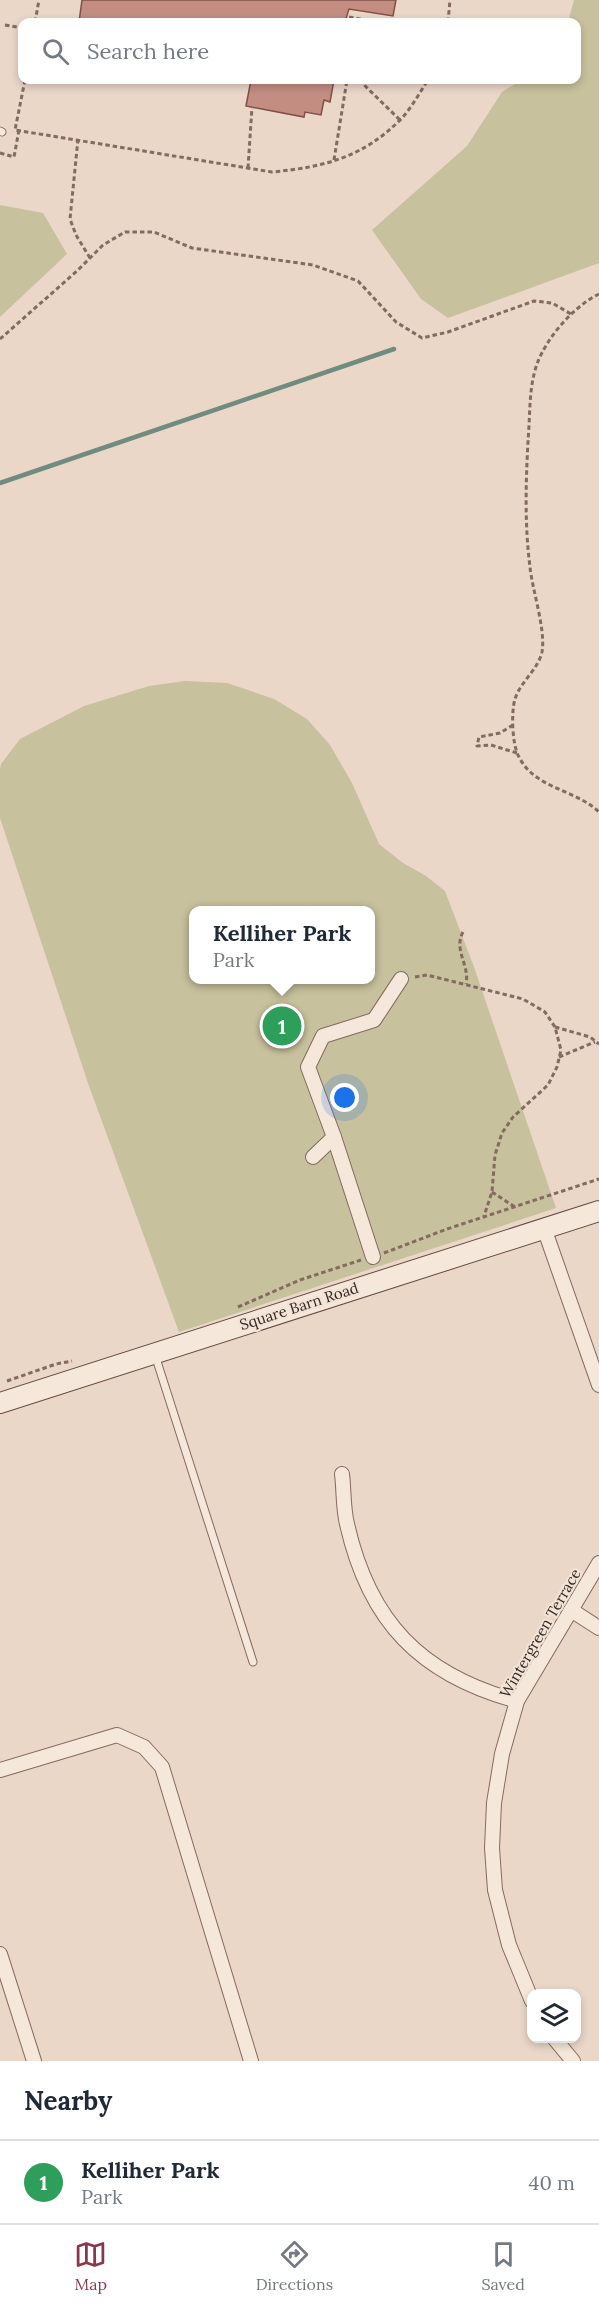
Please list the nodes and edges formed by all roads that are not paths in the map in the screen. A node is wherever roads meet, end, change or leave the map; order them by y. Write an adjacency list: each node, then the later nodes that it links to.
1 (401, 979): 2 (street)
2 (334, 1137): 3 (street); 6 (street)
3 (313, 1156)
4 (599, 1211): 5 (street, Square Barn Road)
5 (544, 1228): 7 (street, Square Barn Road); 8 (street)
6 (373, 1257)
7 (154, 1353): 9 (street, Square Barn Road); 14 (lane)
8 (599, 1385)
9 (0, 1403)
10 (342, 1474): 15 (street)
11 (599, 1563): 12 (street, Wintergreen Terrace)
12 (571, 1610): 13 (street); 15 (street, Wintergreen Terrace)
13 (599, 1628)
14 (253, 1662)
15 (517, 1701): 18 (street, Wintergreen Terrace)
16 (0, 1770): 21 (street)
17 (0, 1954): 20 (street)
18 (527, 1990)
19 (558, 2043): 22 (street)
20 (34, 2061)
21 (251, 2061)
22 (573, 2061)

